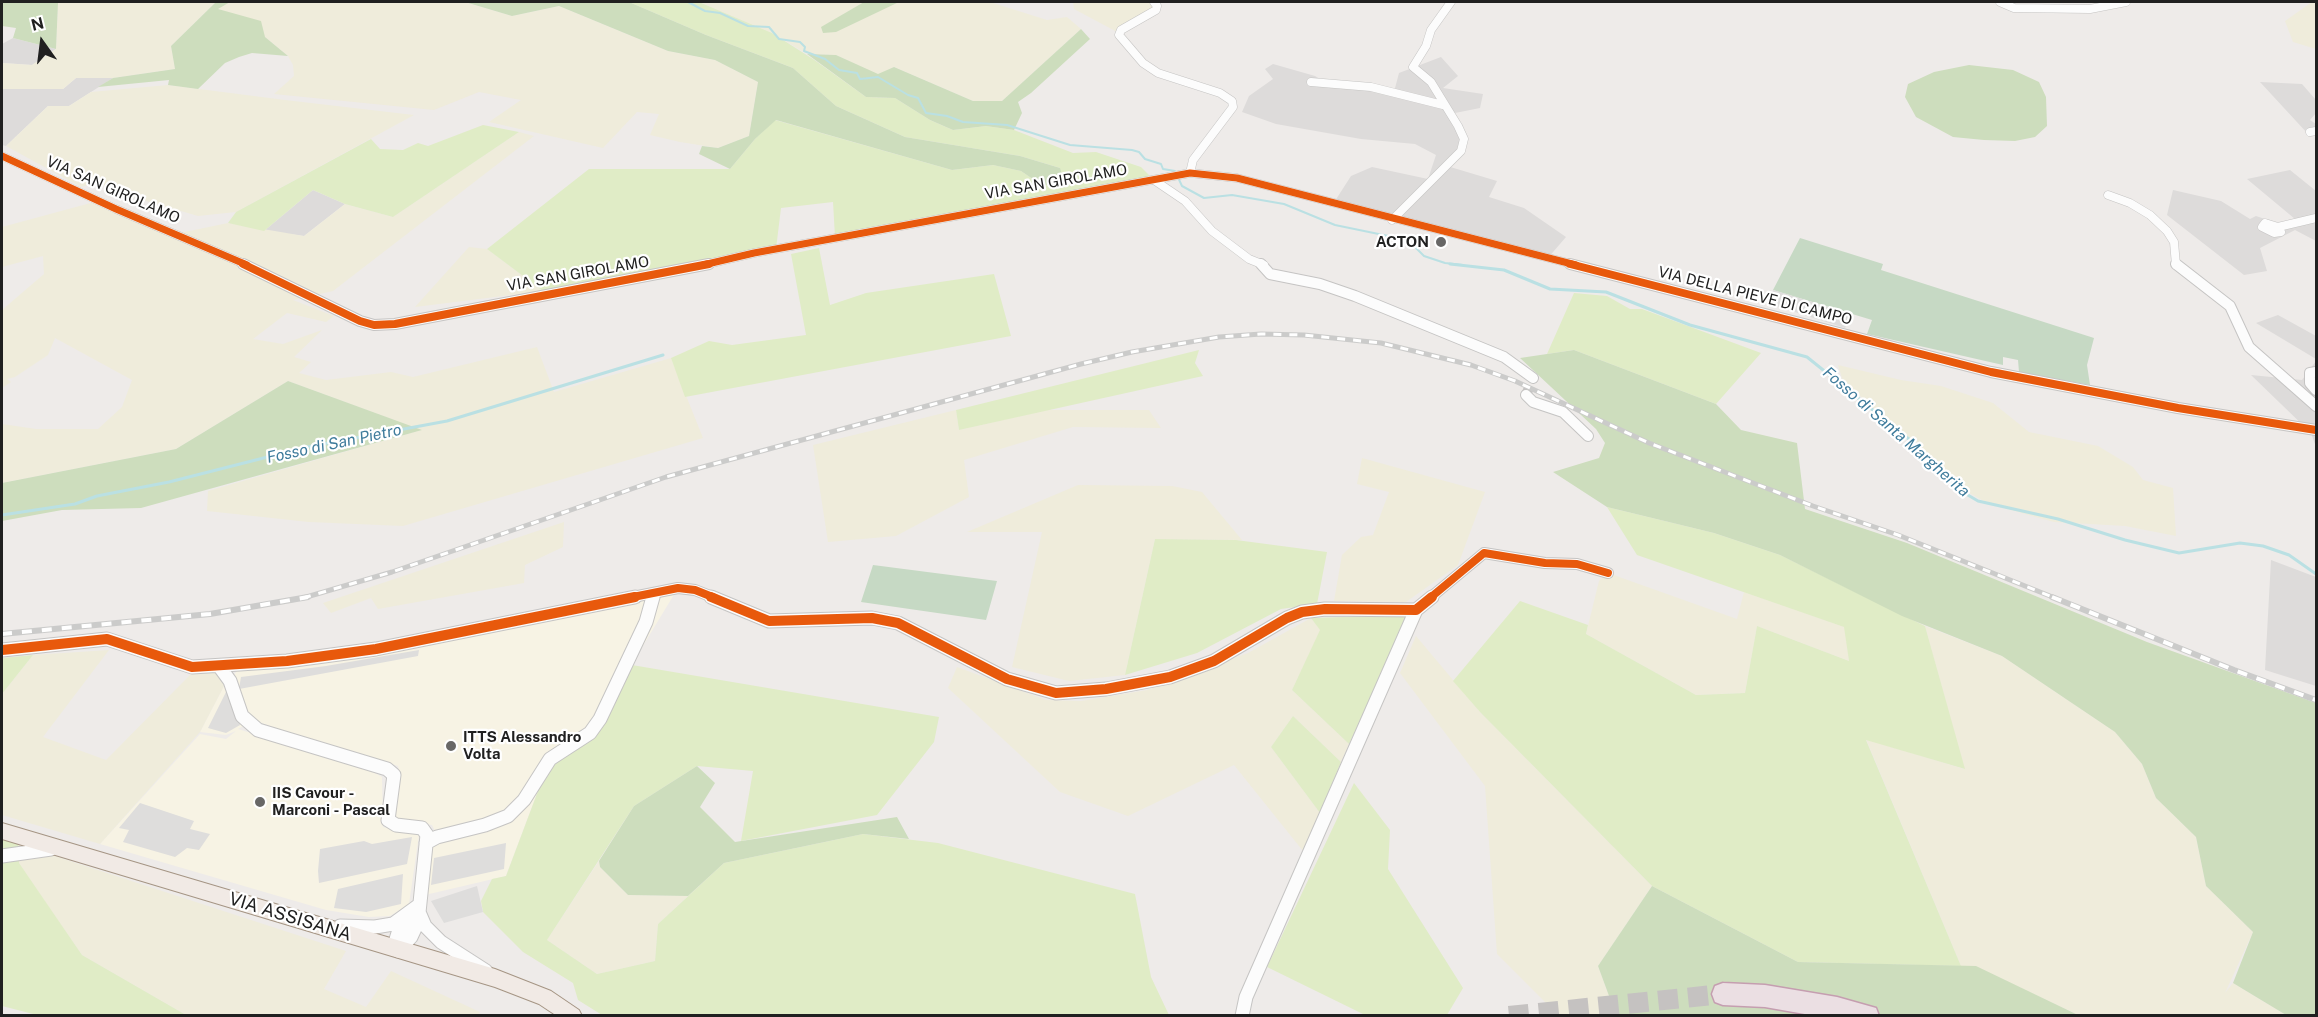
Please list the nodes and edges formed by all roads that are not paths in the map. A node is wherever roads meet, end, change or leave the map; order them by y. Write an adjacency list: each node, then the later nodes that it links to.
1 (1154, 2): 8 (street)
2 (1450, 2): 6 (street)
3 (2000, 2): 4 (street)
4 (2126, 2)
5 (1311, 82): 6 (street)
6 (1443, 105): 12 (street)
7 (2, 156): 9 (street, VIA SAN GIROLAMO)
8 (1190, 173): 9 (street, VIA SAN GIROLAMO); 12 (street, VIA DELLA PIEVE DI CAMPO)
9 (1158, 179): 15 (street)
10 (2108, 195): 18 (street)
11 (2316, 218): 13 (street)
12 (1392, 220): 19 (street, VIA DELLA PIEVE DI CAMPO)
13 (2278, 227)
14 (2316, 372): 16 (street)
15 (1533, 378)
16 (2316, 390)
17 (1526, 395): 20 (street)
18 (2316, 406)
19 (2316, 430)
20 (1588, 436)
21 (1608, 573): 23 (street)
22 (654, 593): 23 (street); 25 (street); 27 (street)
23 (1416, 609): 36 (street)
24 (2, 650): 25 (street)
25 (219, 666): 27 (street)
26 (2, 831): 28 (main road, VIA ASSISANA)
27 (426, 843): 30 (street)
28 (61, 848): 29 (street); 31 (main road, VIA ASSISANA)
29 (2, 856)
30 (419, 905): 31 (street); 32 (street); 33 (street)
31 (301, 921): 32 (main road, VIA ASSISANA)
32 (395, 950): 33 (main road, VIA ASSISANA)
33 (495, 978): 35 (main road, VIA ASSISANA)
34 (1723, 994): 37 (highway)
35 (573, 1016)
36 (1242, 1016)
37 (1868, 1016)

